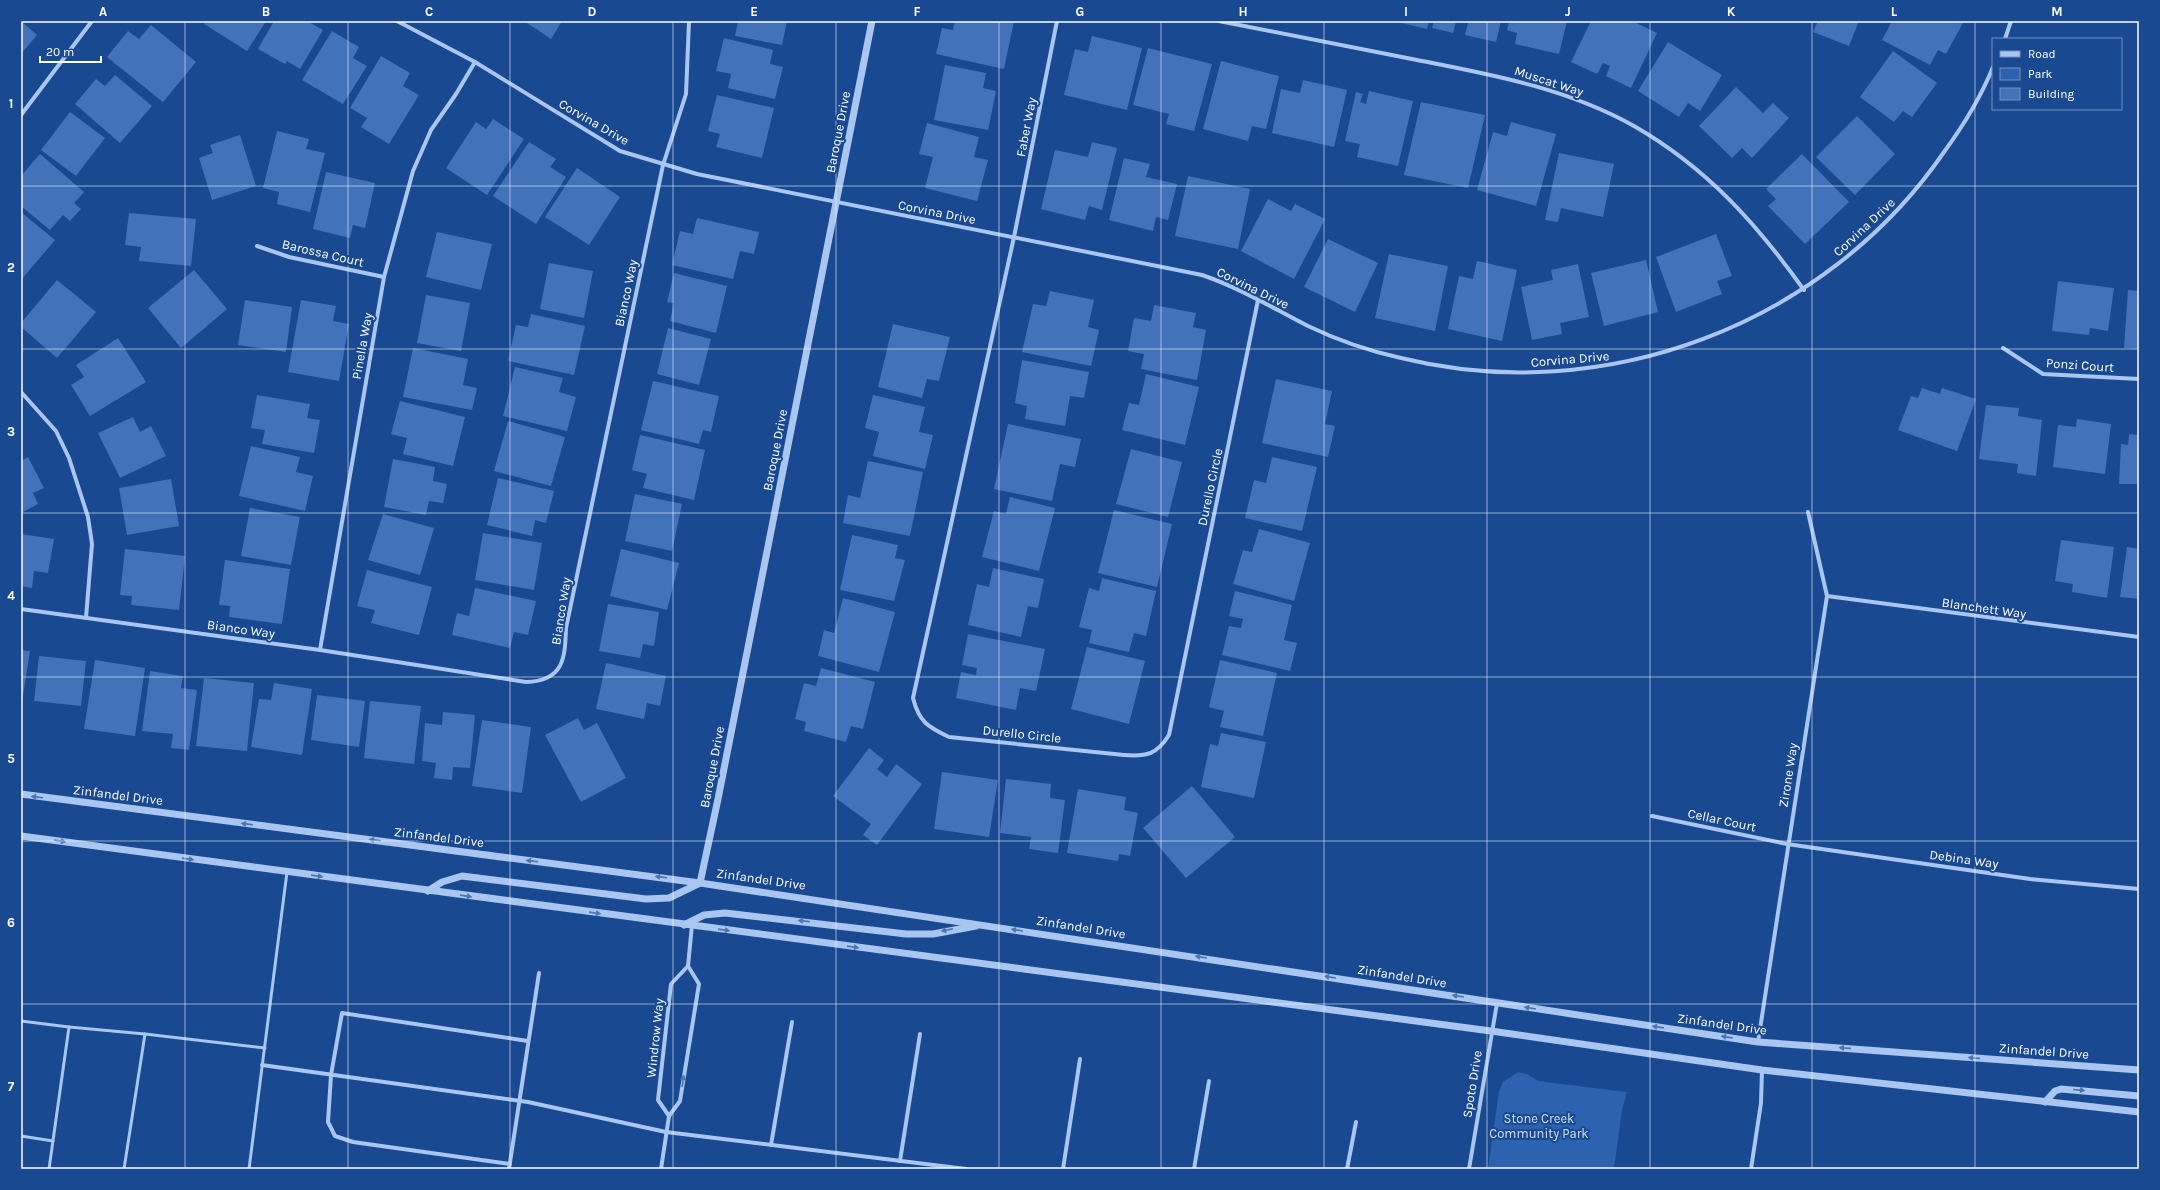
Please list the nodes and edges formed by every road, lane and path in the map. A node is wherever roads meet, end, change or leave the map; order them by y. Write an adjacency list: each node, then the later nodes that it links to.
1 (92, 21): 11 (street)
2 (397, 21): 9 (street, Corvina Drive)
3 (689, 21): 12 (street, Bianco Way)
4 (872, 21): 13 (street, Baroque Drive)
5 (1057, 21): 14 (street, Faber Way)
6 (1219, 21): 17 (street, Muscat Way)
7 (2011, 21): 8 (street)
8 (2004, 38)
9 (475, 62): 12 (street, Corvina Drive); 16 (street, Pinella Way)
10 (1992, 69): 17 (street, Corvina Drive)
11 (21, 115)
12 (663, 165): 13 (street, Corvina Drive); 27 (street, Bianco Way)
13 (836, 202): 14 (street, Corvina Drive); 33 (street, Baroque Drive)
14 (1014, 237): 18 (street, Corvina Drive); 18 (street, Durello Circle)
15 (257, 246): 16 (street, Barossa Court)
16 (384, 277): 27 (street, Pinella Way)
17 (1804, 290): 18 (street, Corvina Drive)
18 (1258, 300)
19 (2003, 348): 20 (street, Ponzi Court)
20 (2139, 379)
21 (21, 392): 25 (street)
22 (1808, 512): 23 (street, Zirone Way)
23 (1827, 596): 26 (street, Blanchett Way); 31 (street, Zirone Way)
24 (21, 610): 25 (street, Bianco Way)
25 (86, 618): 27 (street, Bianco Way)
26 (2139, 638)
27 (320, 650)
28 (21, 794): 33 (street, Zinfandel Drive, one-way to 28)
29 (1652, 816): 31 (street, Cellar Court)
30 (21, 836): 32 (street, one-way to 32)
31 (1787, 844): 34 (street, Debina Way); 48 (street, Zirone Way)
32 (287, 872): 35 (street, one-way to 35); 49 (lane)
33 (700, 882): 35 (street); 37 (street, Zinfandel Drive)
34 (2139, 889)
35 (428, 891): 36 (street, one-way to 36)
36 (688, 925): 37 (street, one-way to 36); 38 (street); 44 (street, one-way to 44)
37 (986, 925): 40 (street, Zinfandel Drive, one-way to 37)
38 (688, 966): 60 (street, one-way to 38); 60 (street, Windrow Way)
39 (539, 973): 47 (street)
40 (1497, 1002): 44 (street, Spoto Drive); 48 (street, Zinfandel Drive, one-way to 40)
41 (21, 1021): 43 (lane)
42 (792, 1022): 65 (street)
43 (69, 1027): 45 (lane); 64 (lane)
44 (1491, 1031): 52 (street); 77 (street, Spoto Drive)
45 (145, 1034): 49 (lane); 69 (lane)
46 (920, 1034): 66 (street)
47 (528, 1041): 54 (street); 57 (street)
48 (1758, 1042): 53 (street, Zinfandel Drive, one-way to 48)
49 (264, 1048): 51 (lane)
50 (1080, 1059): 74 (street)
51 (262, 1065): 54 (street); 70 (lane)
52 (1762, 1070): 58 (street); 78 (street)
53 (2139, 1070)
54 (331, 1075): 57 (street); 67 (street)
55 (1209, 1081): 75 (street)
56 (2139, 1096): 58 (street, one-way to 56)
57 (519, 1100): 62 (street); 67 (street)
58 (2045, 1102): 59 (street)
59 (2139, 1112)
60 (669, 1116): 62 (street)
61 (1356, 1122): 76 (street)
62 (666, 1132): 65 (street); 72 (street)
63 (21, 1136): 64 (lane)
64 (53, 1141): 68 (lane)
65 (771, 1145): 66 (street)
66 (900, 1161): 73 (street)
67 (510, 1164): 71 (street)
68 (49, 1169)
69 (124, 1169)
70 (249, 1169)
71 (509, 1169)
72 (661, 1169)
73 (966, 1169)
74 (1063, 1169)
75 (1194, 1169)
76 (1347, 1169)
77 (1469, 1169)
78 (1751, 1169)

